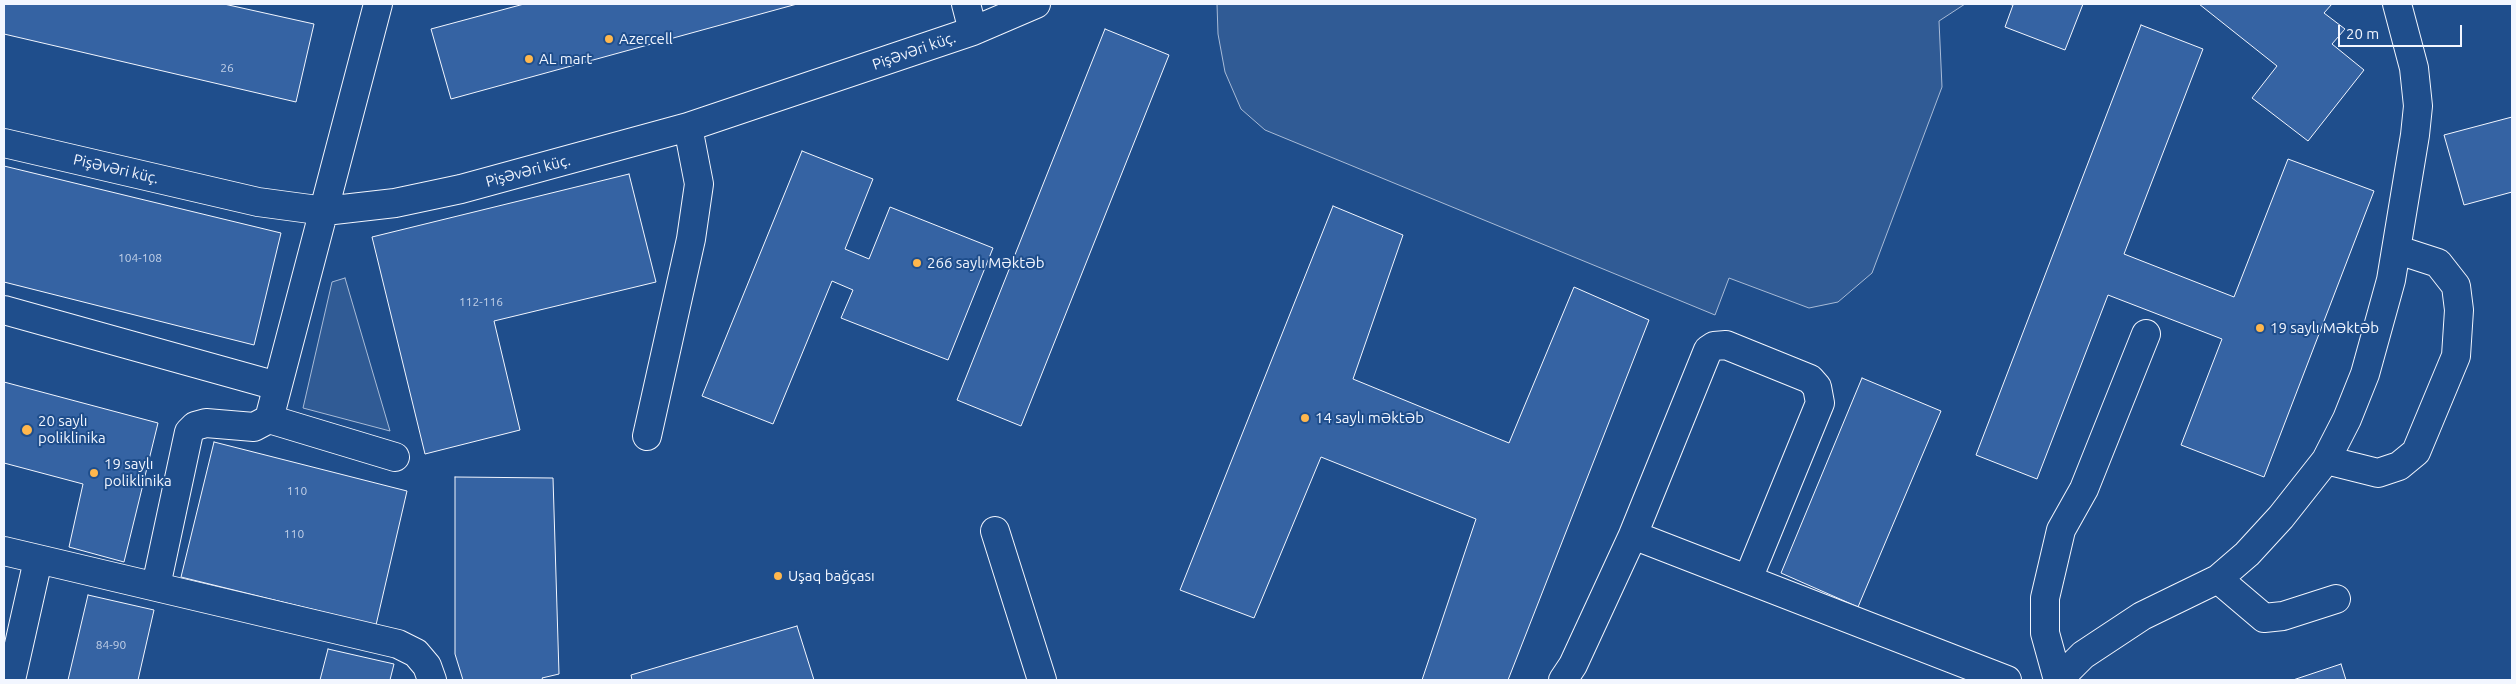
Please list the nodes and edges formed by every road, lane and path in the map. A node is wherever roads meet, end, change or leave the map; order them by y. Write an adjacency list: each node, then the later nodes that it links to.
1 (378, 4): 8 (street)
2 (966, 4): 5 (street)
3 (1036, 4): 5 (street, Pişəvəri küç.)
4 (2396, 4): 9 (street)
5 (973, 31): 6 (street, Pişəvəri küç.)
6 (688, 127): 8 (street, Pişəvəri küç.); 14 (street)
7 (4, 142): 8 (street, Pişəvəri küç.)
8 (325, 211): 12 (street)
9 (2398, 250): 16 (street); 16 (street)
10 (4, 310): 12 (street)
11 (2146, 334): 31 (street)
12 (277, 386): 13 (street)
13 (269, 419): 15 (street); 23 (street)
14 (647, 436)
15 (395, 457)
16 (2326, 460): 22 (street)
17 (995, 531): 28 (street)
18 (1633, 535): 21 (street); 21 (street); 29 (street)
19 (4, 551): 20 (street)
20 (38, 560): 23 (street); 26 (street)
21 (1748, 579): 25 (street)
22 (2218, 579): 24 (street); 31 (street)
23 (156, 586): 27 (street)
24 (2336, 599)
25 (1963, 673): 30 (street)
26 (11, 680)
27 (432, 680)
28 (1042, 680)
29 (1563, 680)
30 (2007, 680)
31 (2058, 680)

